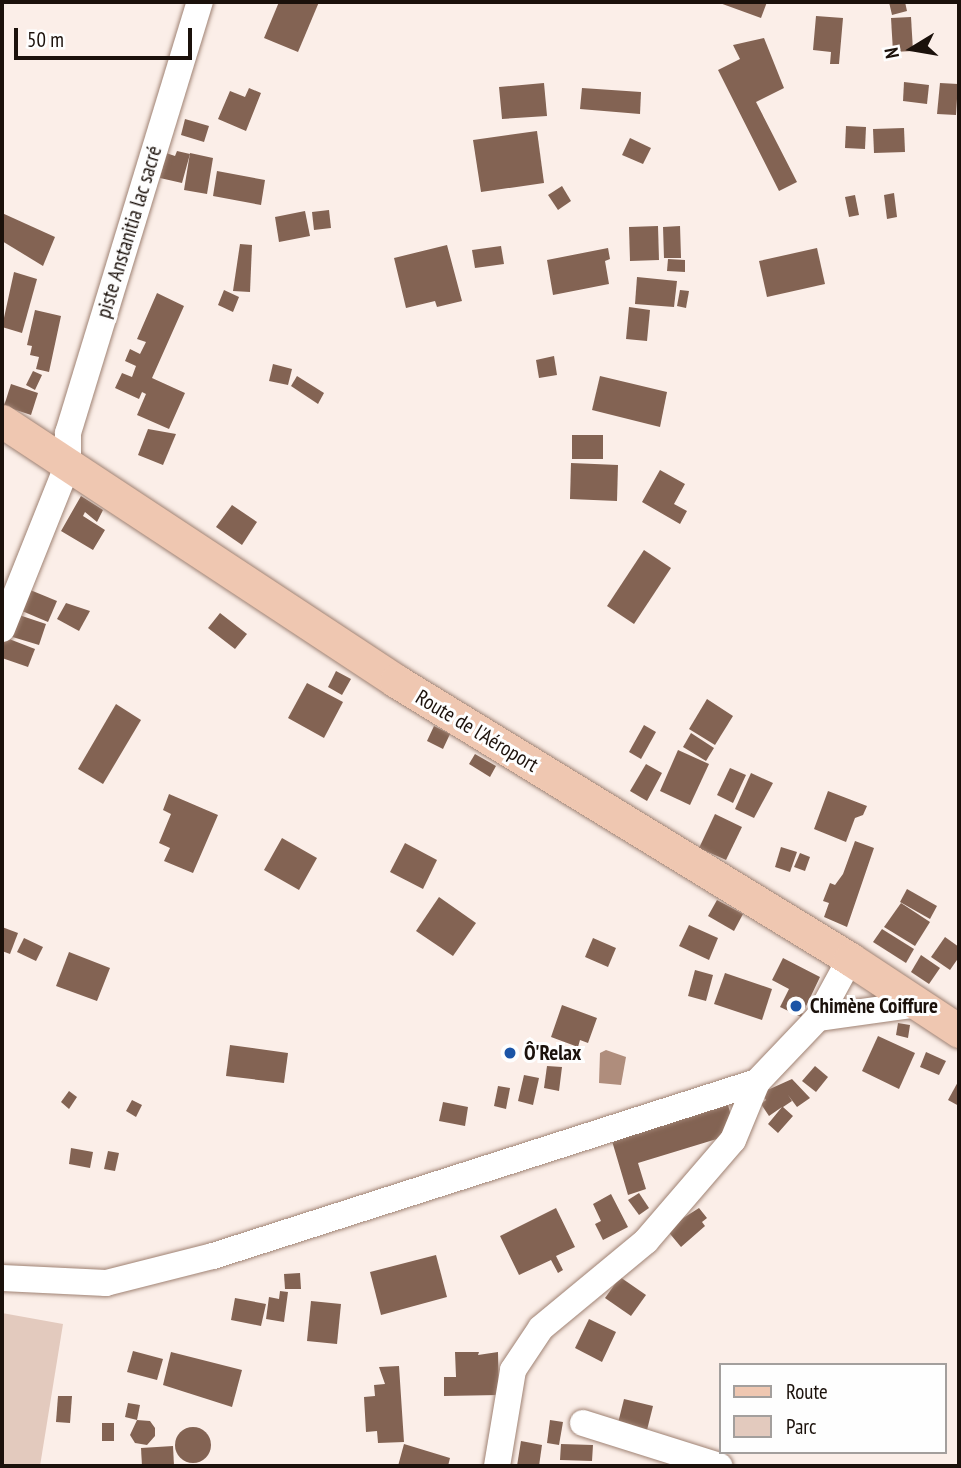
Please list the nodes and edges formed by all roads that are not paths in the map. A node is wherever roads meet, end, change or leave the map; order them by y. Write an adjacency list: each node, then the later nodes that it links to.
1 (200, 2): 3 (street, piste Anstanitia lac sacré)
2 (2, 421): 3 (main road, Route de l'Aéroport)
3 (68, 464): 4 (street, piste Anstanitia lac sacré); 5 (main road, Route de l'Aéroport)
4 (2, 629)
5 (850, 959): 6 (main road, Route de l'Aéroport); 7 (street)
6 (919, 1004): 7 (street); 8 (main road, Route de l'Aéroport)
7 (818, 1018): 9 (street)
8 (959, 1031)
9 (757, 1082): 10 (street); 12 (street)
10 (2, 1278)
11 (583, 1423): 13 (street)
12 (497, 1466)
13 (719, 1466)

